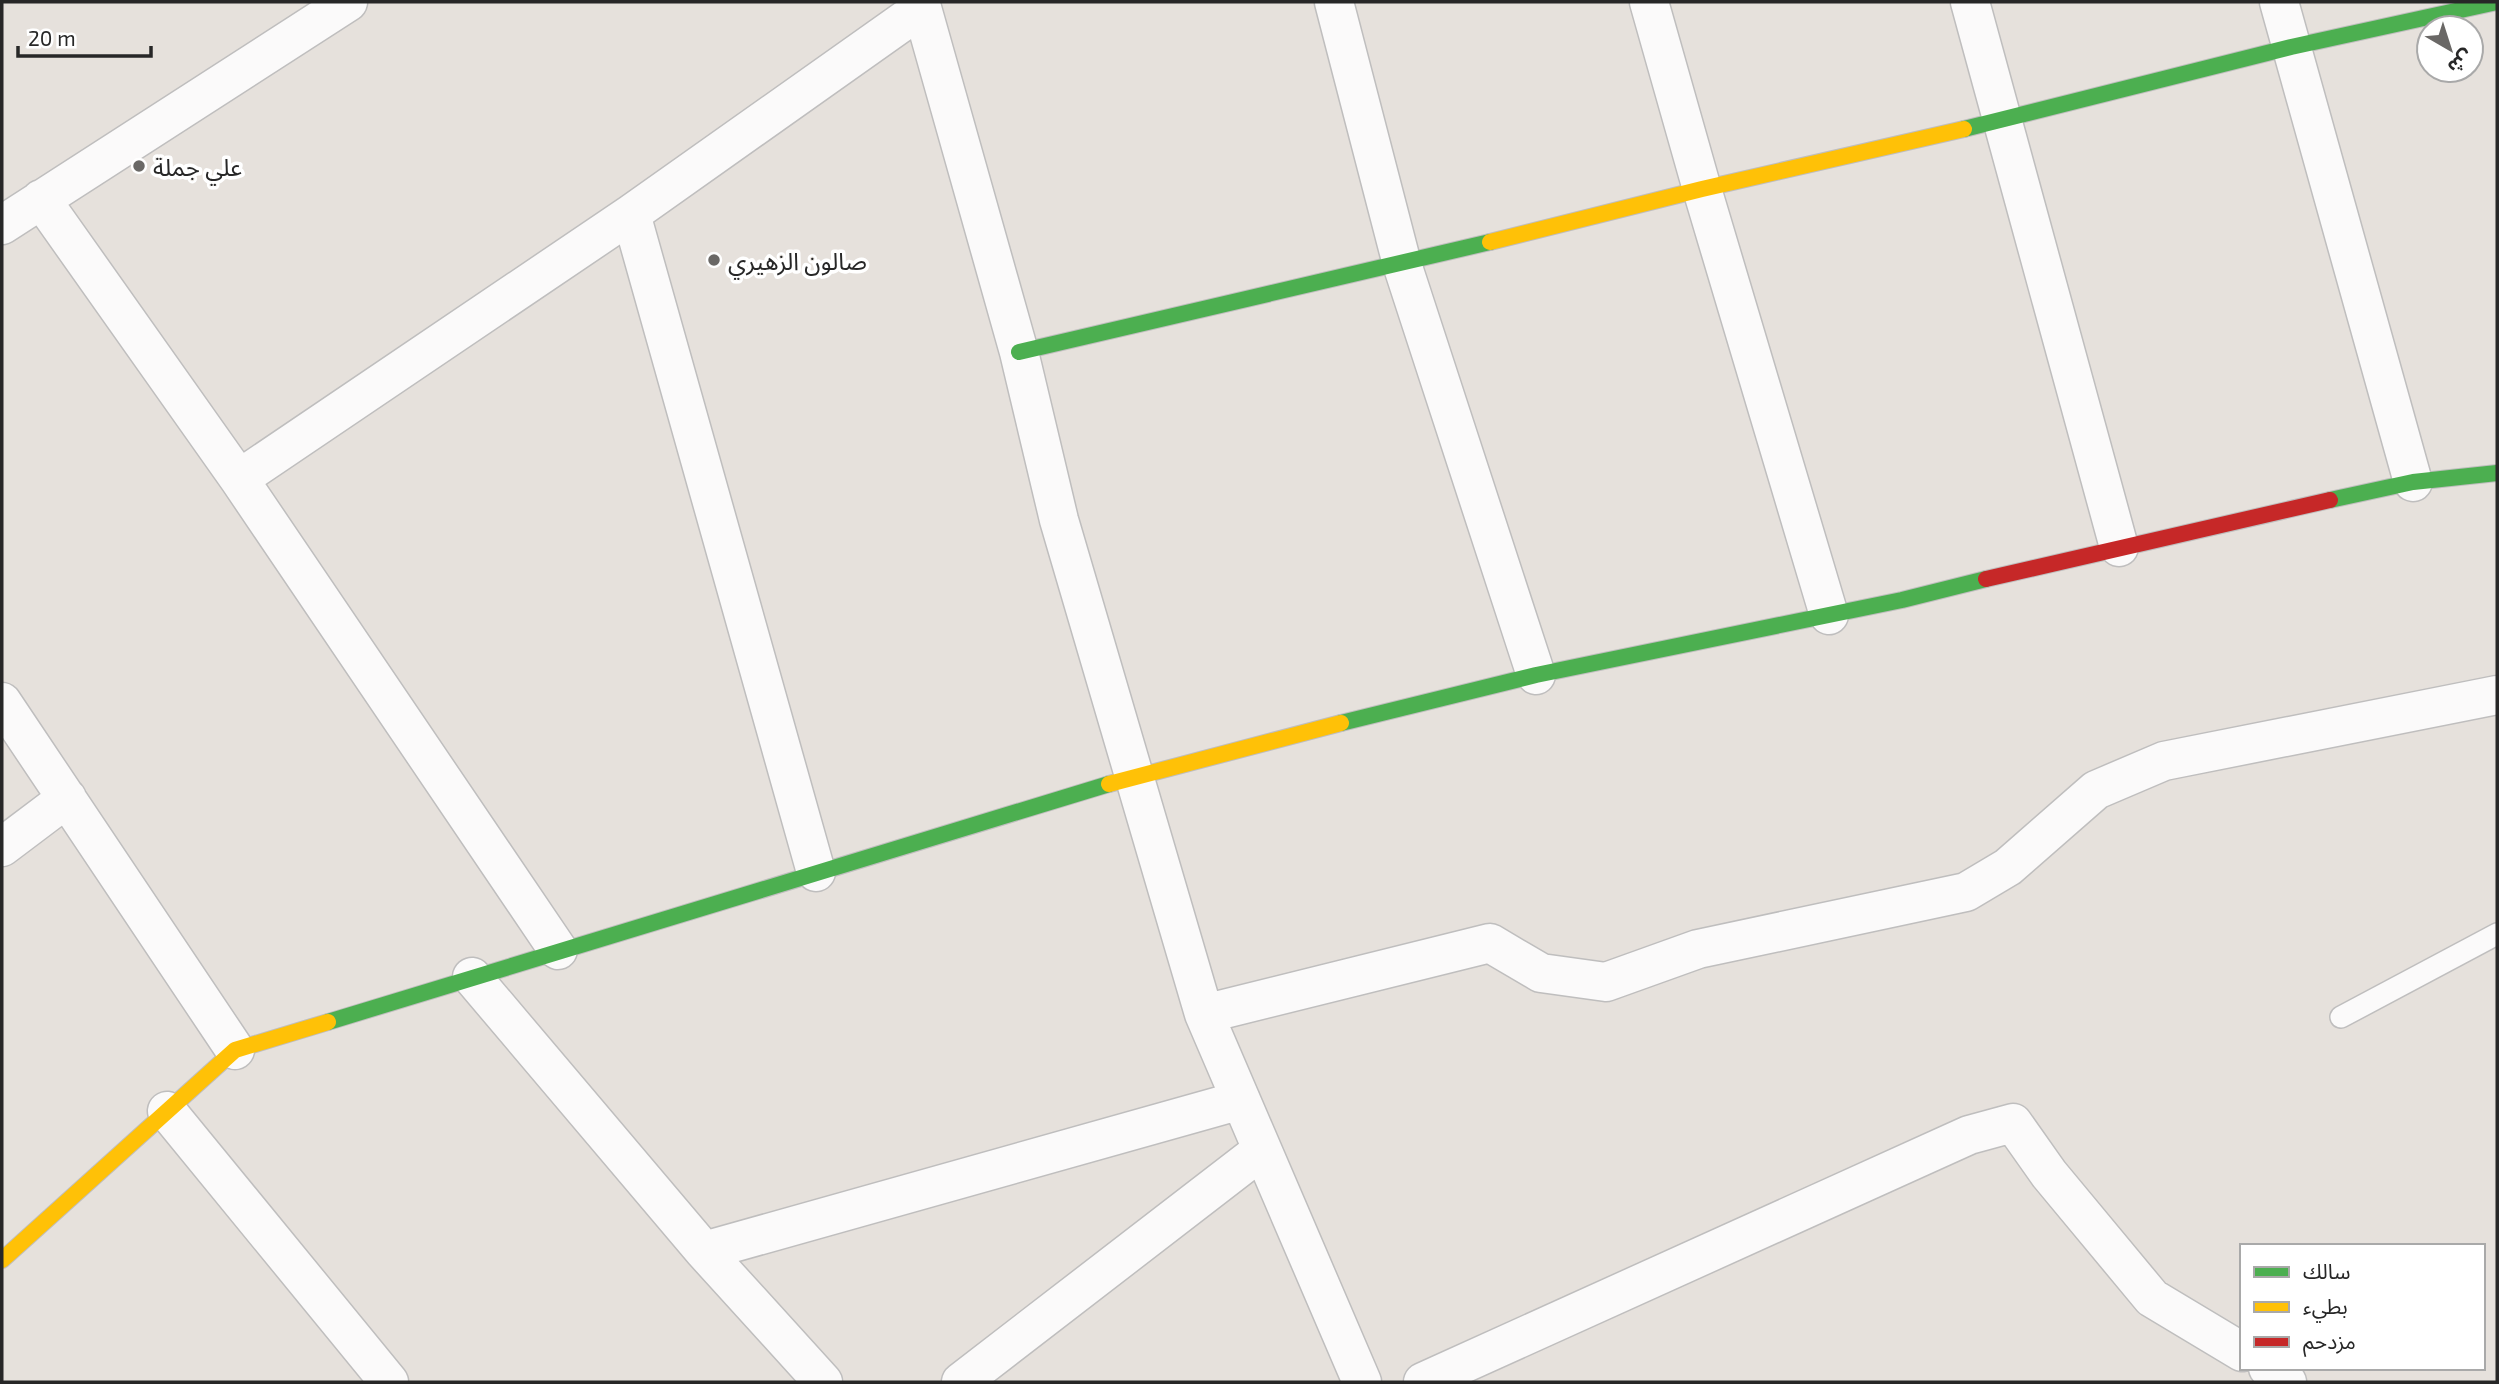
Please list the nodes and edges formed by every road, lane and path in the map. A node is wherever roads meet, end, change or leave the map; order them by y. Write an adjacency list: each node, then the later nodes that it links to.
1 (348, 2): 11 (street)
2 (1334, 2): 14 (street)
3 (1649, 2): 10 (street)
4 (1970, 2): 9 (street)
5 (2279, 2): 8 (street)
6 (2497, 2): 8 (street)
7 (918, 5): 12 (street); 15 (street)
8 (2291, 47): 9 (street); 18 (street)
9 (2003, 120): 10 (street); 19 (street)
10 (1702, 189): 14 (street); 20 (street)
11 (41, 199): 13 (street); 17 (street)
12 (631, 214): 17 (street); 27 (street)
13 (2, 225)
14 (1402, 264): 15 (street); 21 (street)
15 (1019, 352): 24 (street)
16 (2497, 473): 18 (street)
17 (239, 479): 29 (street)
18 (2413, 482): 19 (street)
19 (2119, 547): 20 (street)
20 (1829, 615): 21 (street)
21 (1535, 675): 24 (street)
22 (2497, 695): 31 (street)
23 (2, 702): 25 (street)
24 (1136, 776): 27 (street); 31 (street)
25 (67, 798): 26 (street); 33 (street)
26 (2, 846)
27 (817, 872): 29 (street)
28 (2497, 934): 32 (lane)
29 (558, 950): 30 (street)
30 (472, 976): 33 (street); 37 (street)
31 (1204, 1014): 34 (street)
32 (2341, 1017)
33 (235, 1050): 35 (street)
34 (1241, 1100): 36 (street); 37 (street)
35 (167, 1111): 38 (street); 41 (street)
36 (1262, 1150): 43 (street); 44 (street)
37 (704, 1251): 42 (street)
38 (2, 1260)
39 (2240, 1351): 45 (street)
40 (2271, 1370): 46 (street)
41 (389, 1382)
42 (823, 1382)
43 (961, 1382)
44 (1362, 1382)
45 (1423, 1382)
46 (2287, 1382)

